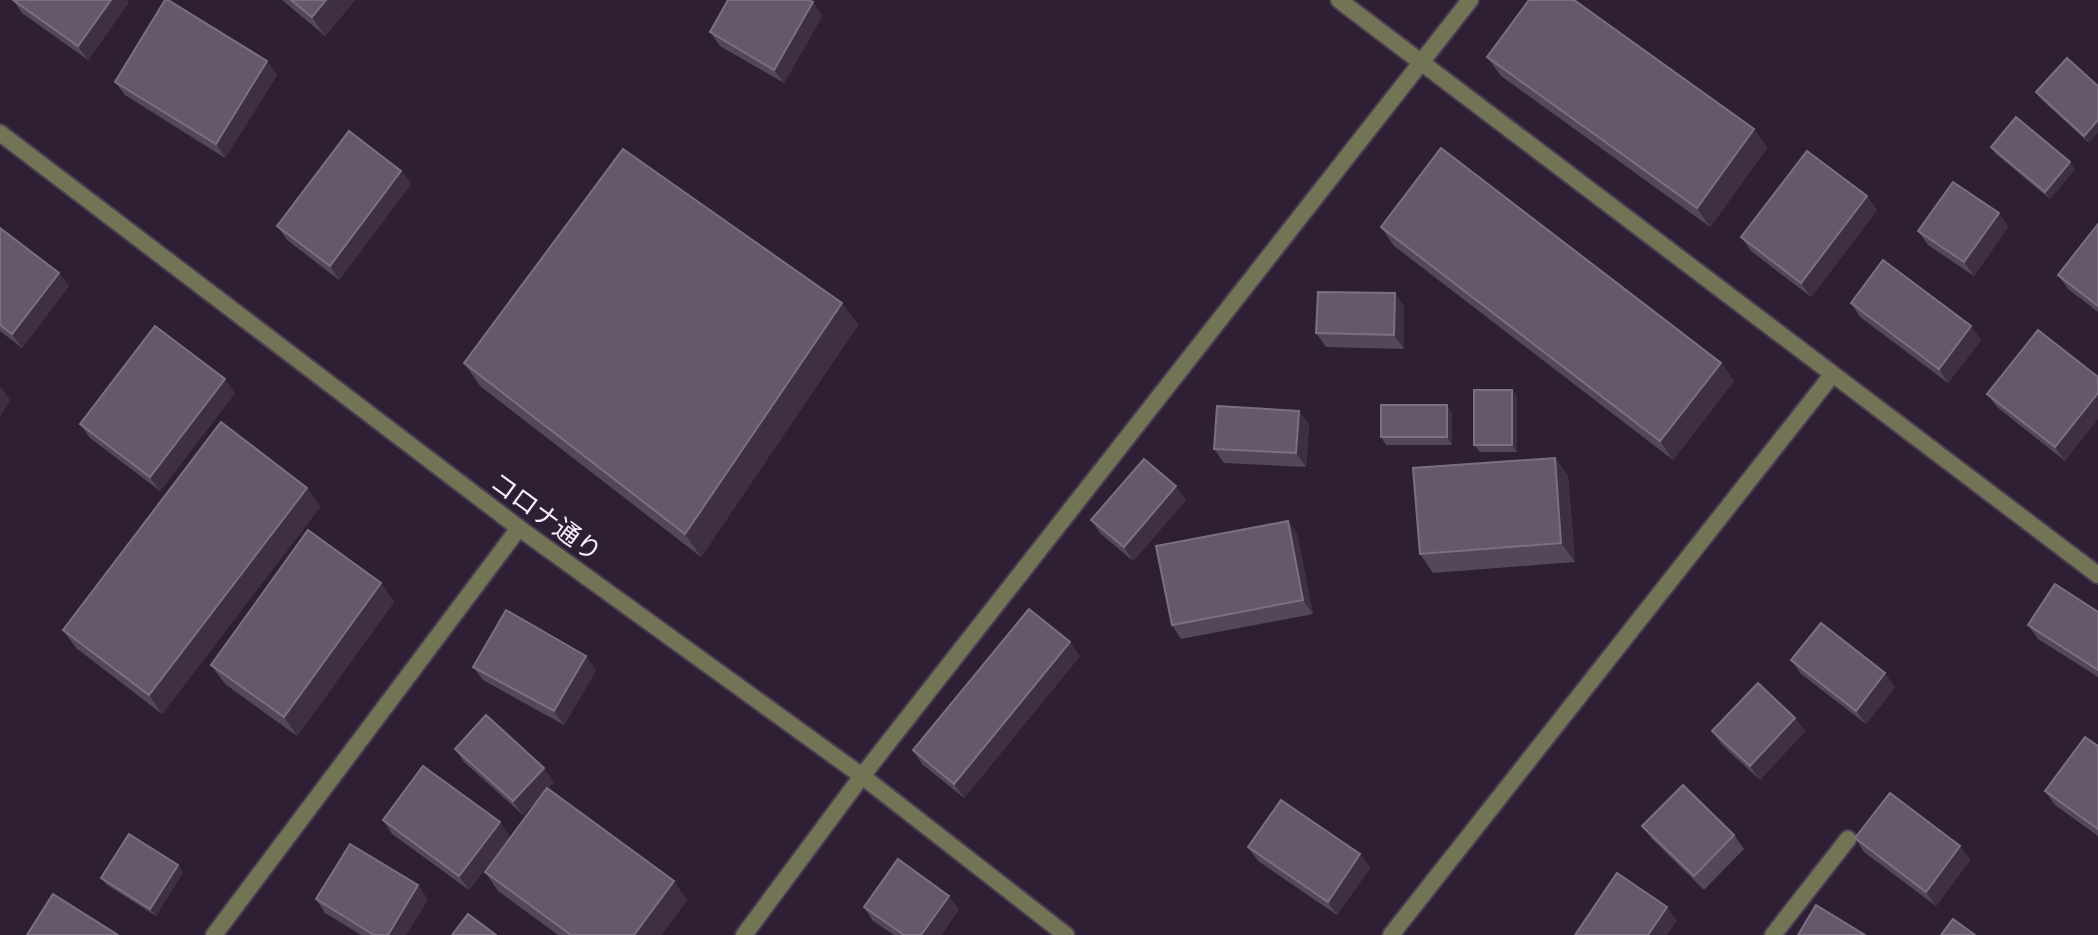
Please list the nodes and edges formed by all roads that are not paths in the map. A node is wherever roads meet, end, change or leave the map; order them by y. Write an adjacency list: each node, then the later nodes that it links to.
1 (1339, 0): 3 (street)
2 (1470, 0): 3 (street)
3 (1422, 63): 5 (street); 8 (street)
4 (0, 133): 6 (street, コロナ通り)
5 (1832, 375): 7 (street); 13 (street)
6 (519, 528): 8 (street, コロナ通り); 10 (street)
7 (2098, 575)
8 (862, 776): 11 (street); 12 (street, コロナ通り)
9 (1848, 839): 14 (street)
10 (214, 935)
11 (744, 935)
12 (1066, 935)
13 (1391, 935)
14 (1773, 935)

